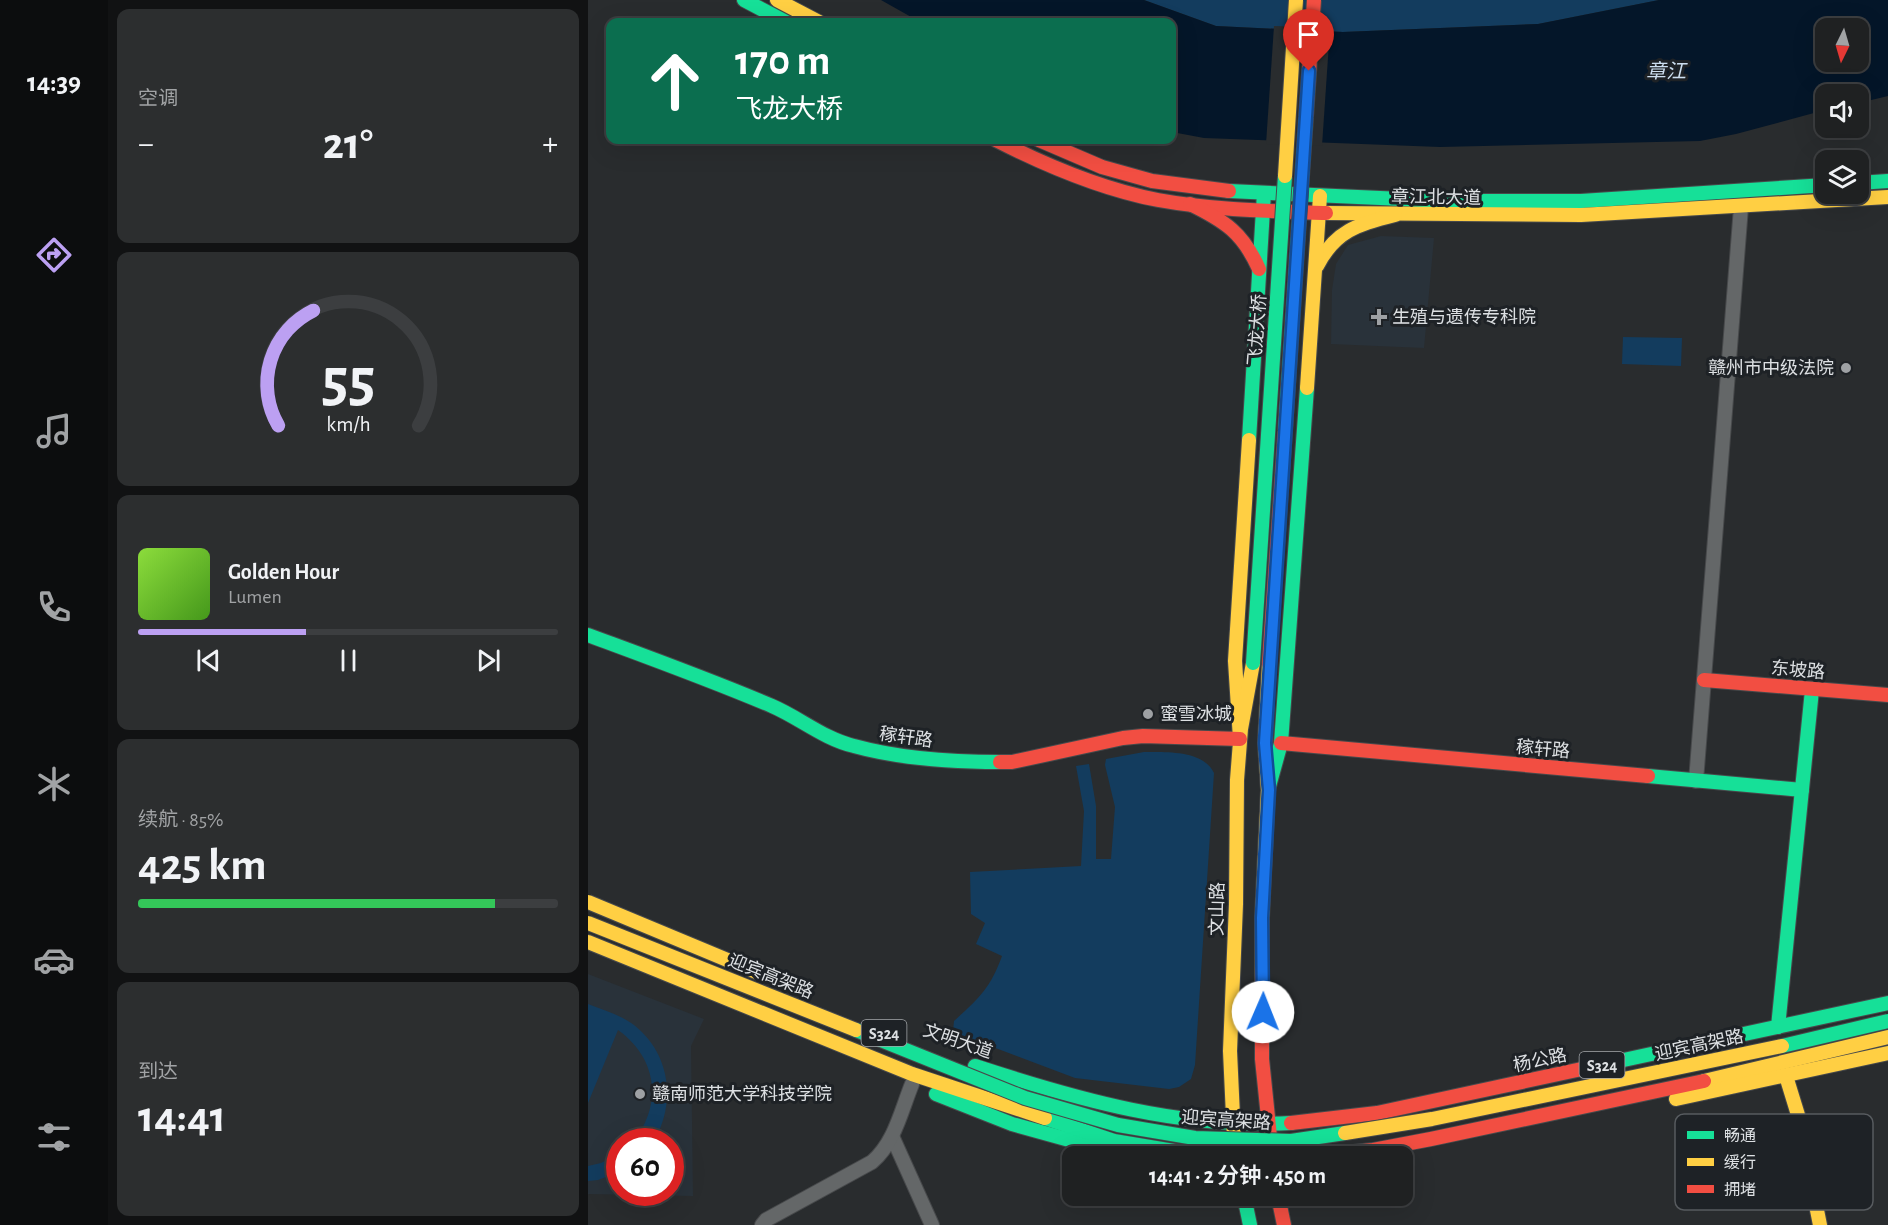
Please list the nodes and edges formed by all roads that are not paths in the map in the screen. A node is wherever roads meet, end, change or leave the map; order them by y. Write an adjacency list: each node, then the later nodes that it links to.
1 (744, 0): 5 (main road)
2 (777, 0): 6 (main road)
3 (1296, 0): 23 (main road, 飞龙大桥, bridge)
4 (1314, 0): 30 (main road, 飞龙大桥, bridge)
5 (778, 18)
6 (811, 18)
7 (1004, 144): 15 (main road, 章江北大道)
8 (1048, 144): 12 (main road, 章江北大道)
9 (1888, 181): 10 (main road)
10 (1869, 182)
11 (1815, 186): 13 (main road, 章江北大道)
12 (1264, 193): 13 (main road, 章江北大道); 17 (main road)
13 (1320, 196): 18 (main road)
14 (1888, 197): 16 (main road, 章江北大道)
15 (1190, 204): 17 (main road, 章江北大道); 21 (main road)
16 (1741, 207): 19 (main road, 章江北大道); 24 (street)
17 (1263, 210): 18 (main road, 章江北大道); 21 (main road)
18 (1319, 213): 19 (main road, 章江北大道); 20 (main road)
19 (1395, 215): 20 (main road)
20 (1315, 269): 28 (main road)
21 (1260, 271): 27 (main road)
22 (588, 635): 27 (main road, 稼轩路)
23 (1253, 663): 27 (main road, 文山路)
24 (1704, 680): 25 (main road, 东坡路); 29 (street)
25 (1812, 690): 26 (main road, 东坡路); 31 (main road)
26 (1888, 695)
27 (1240, 739): 49 (main road, 文山路)
28 (1281, 743): 29 (main road, 稼轩路); 30 (main road)
29 (1696, 781): 31 (main road, 稼轩路)
30 (1269, 790): 48 (main road)
31 (1802, 790): 41 (main road)
32 (588, 902): 37 (main road, bridge)
33 (588, 913): 49 (main road, 文明大道 / S324)
34 (588, 923): 46 (main road, 迎宾高架路, bridge)
35 (588, 942): 52 (main road, 迎宾高架路)
36 (588, 952): 45 (main road, S324)
37 (775, 979)
38 (1888, 1003): 41 (main road, 杨公路 / S324)
39 (871, 1021): 46 (main road, bridge)
40 (1888, 1021): 46 (main road, 迎宾高架路, bridge)
41 (1778, 1027): 48 (main road, 杨公路 / S324)
42 (1888, 1037): 55 (main road, 迎宾高架路)
43 (1888, 1053): 44 (main road)
44 (1786, 1076): 47 (main road); 56 (main road)
45 (912, 1084): 50 (street); 51 (main road, S324)
46 (1025, 1098)
47 (1798, 1114)
48 (1268, 1124): 49 (main road, 文明大道 / S324); 54 (main road)
49 (1232, 1125): 53 (main road, 文山路)
50 (892, 1136): 60 (street); 61 (street)
51 (1085, 1146)
52 (1144, 1146)
53 (1235, 1146)
54 (1271, 1146)
55 (1392, 1146)
56 (1413, 1154)
57 (1246, 1206): 62 (main road)
58 (1280, 1206): 63 (main road)
59 (1817, 1210): 64 (main road)
60 (762, 1225)
61 (933, 1225)
62 (1250, 1225)
63 (1284, 1225)
64 (1820, 1225)

